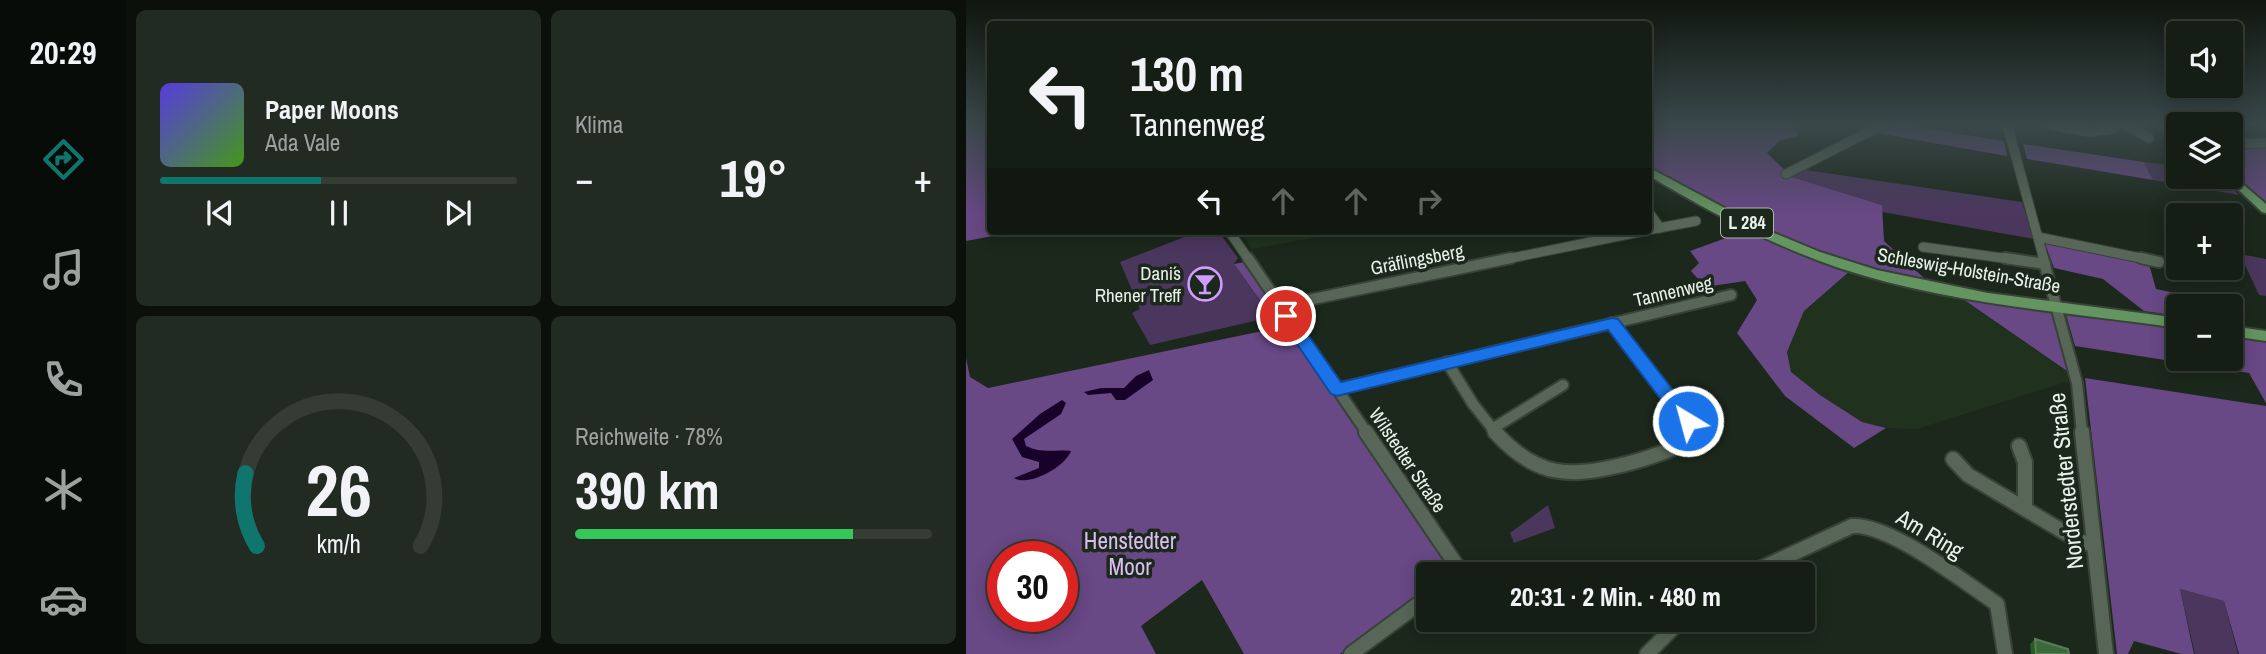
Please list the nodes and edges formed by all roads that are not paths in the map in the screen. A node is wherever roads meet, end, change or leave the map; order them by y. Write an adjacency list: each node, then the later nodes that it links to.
1 (1824, 155): 4 (street)
2 (2015, 155): 13 (street, Norderstedter Straße)
3 (1652, 172): 18 (main road, Schleswig-Holstein-Straße / L 284)
4 (1786, 174)
5 (2243, 189): 6 (main road)
6 (2266, 210)
7 (1652, 217): 9 (street)
8 (1696, 220): 9 (street, Gräflingsberg)
9 (1660, 228): 10 (street, Gräflingsberg)
10 (1652, 229)
11 (1231, 235): 19 (street, Wilstedter Straße)
12 (1622, 235): 19 (street, Gräflingsberg)
13 (2038, 237): 15 (street); 16 (street, Norderstedter Straße)
14 (1923, 247): 16 (street)
15 (2159, 262)
16 (2045, 264): 18 (street, Norderstedter Straße)
17 (1731, 295): 21 (street, Tannenweg)
18 (2057, 305): 20 (main road, Schleswig-Holstein-Straße / L 284); 31 (street, Norderstedter Straße)
19 (1279, 306): 26 (street, Wilstedter Straße)
20 (2166, 321)
21 (1612, 323): 24 (street, Tannenweg); 27 (street)
22 (2243, 333): 23 (main road)
23 (2266, 336)
24 (1447, 362): 26 (street, Tannenweg); 27 (street)
25 (1563, 385): 27 (street)
26 (1337, 389): 32 (street, Wilstedter Straße)
27 (1492, 429)
28 (2019, 446): 30 (street)
29 (1953, 459): 30 (street)
30 (2025, 509): 31 (street)
31 (2094, 545): 39 (street, Norderstedter Straße)
32 (1453, 562)
33 (1775, 562): 38 (street, Am Ring)
34 (1416, 606): 36 (street)
35 (1669, 632): 37 (street)
36 (1351, 654)
37 (1647, 654)
38 (2005, 654)
39 (2106, 654)

